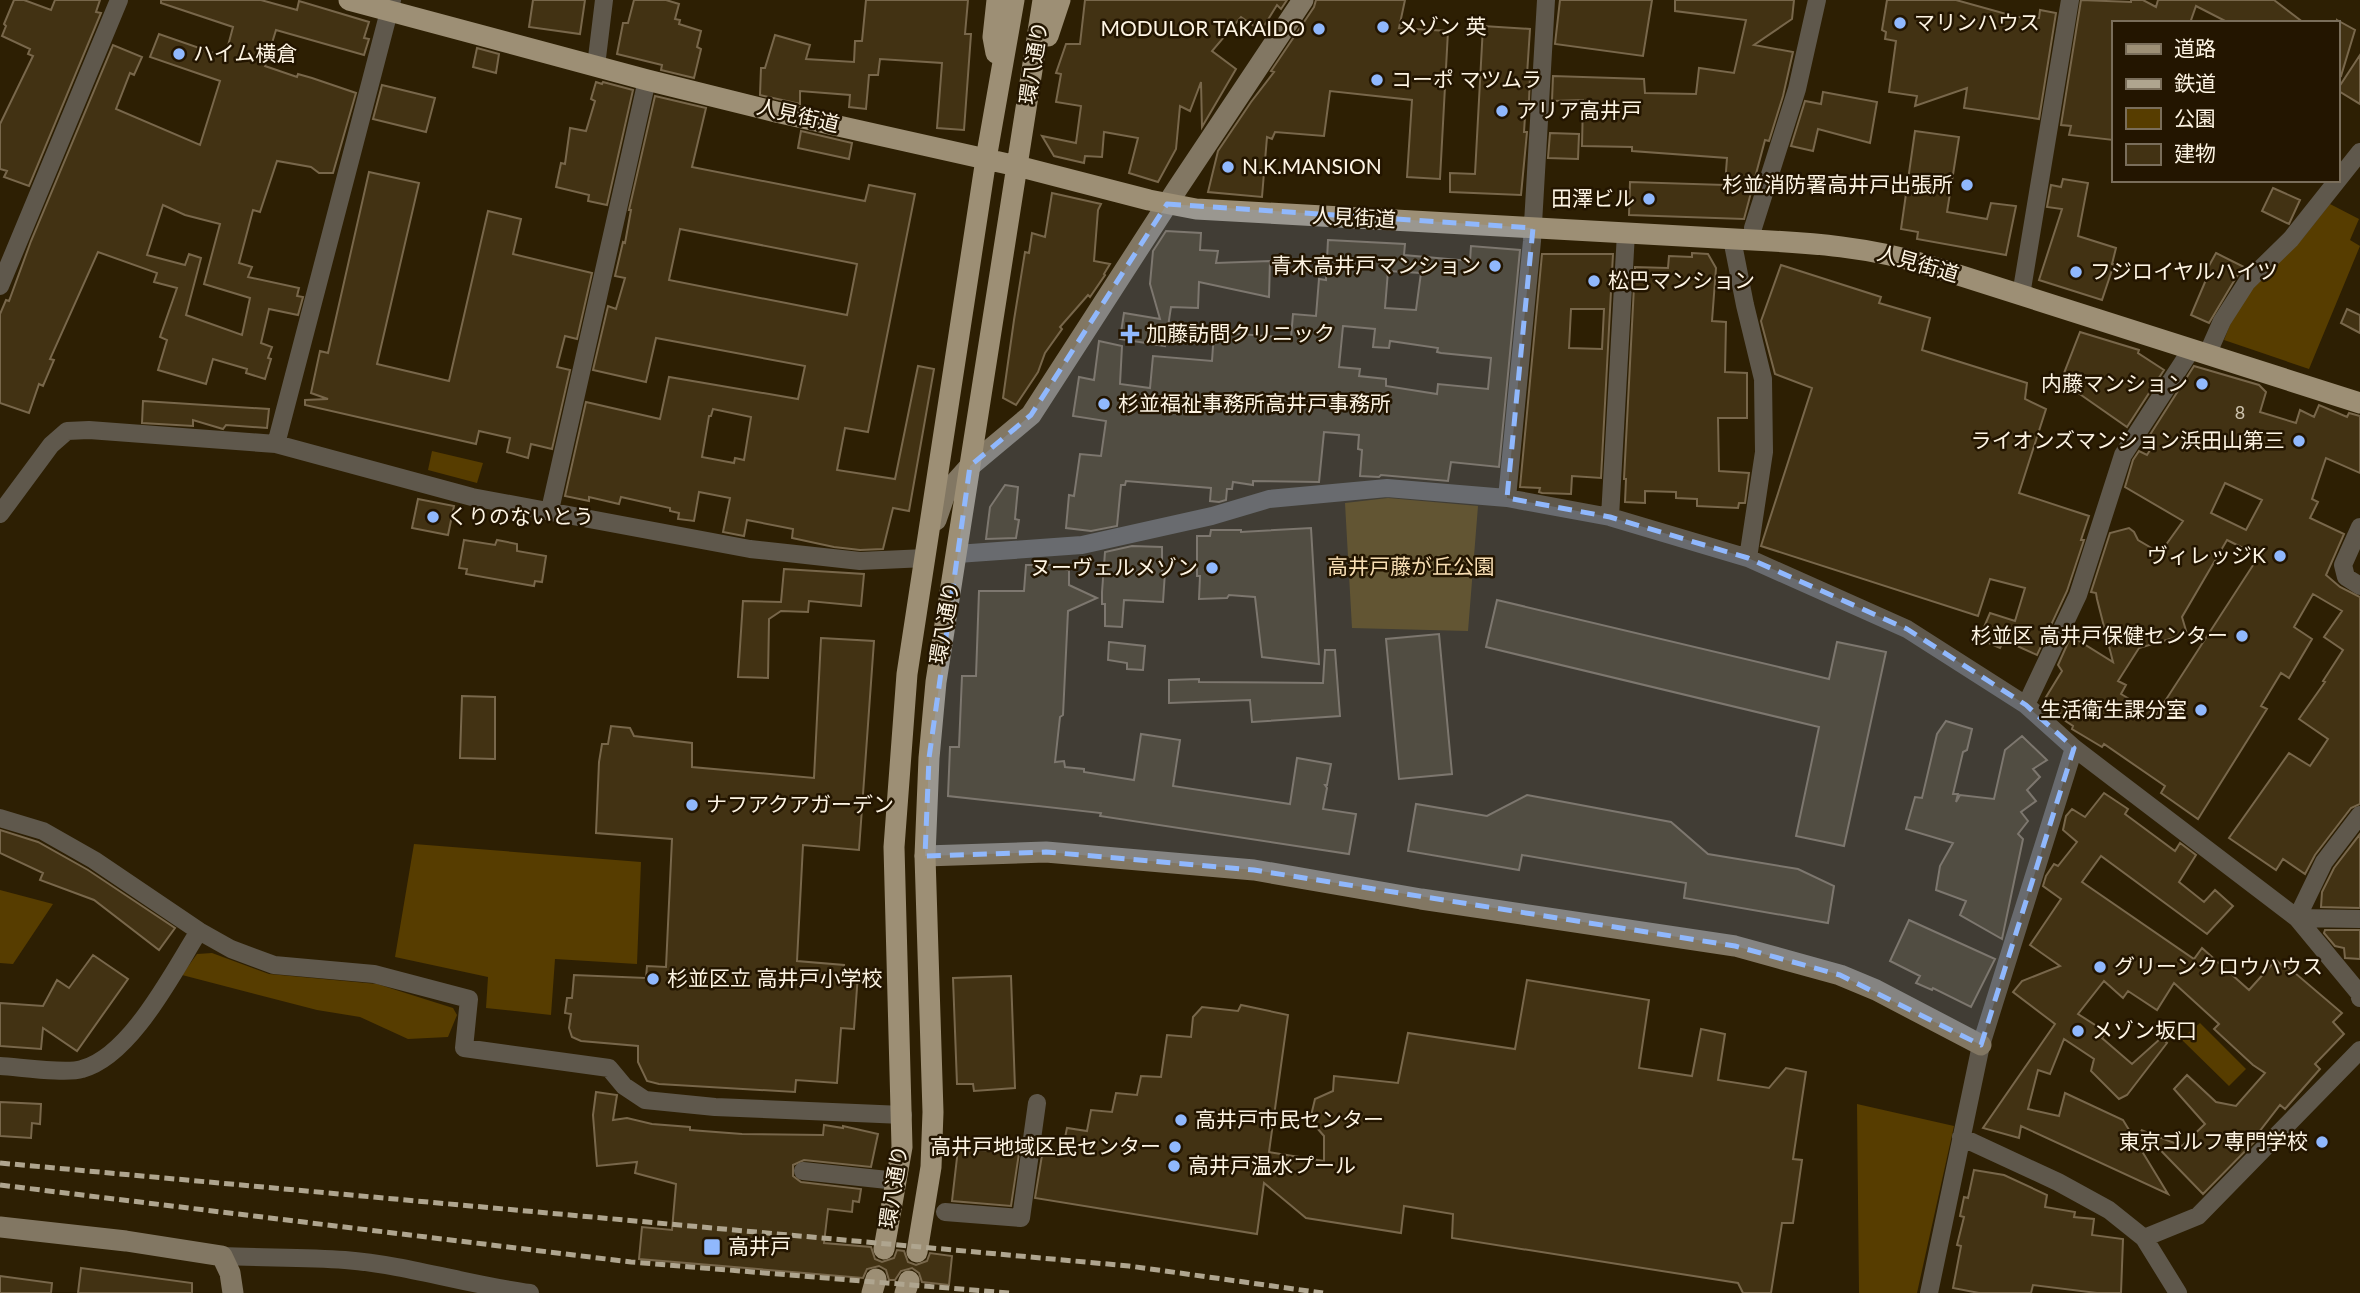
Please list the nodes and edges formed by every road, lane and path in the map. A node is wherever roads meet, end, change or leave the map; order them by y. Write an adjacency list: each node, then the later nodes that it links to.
1 (119, 0): 26 (street)
2 (349, 0): 12 (main road, 人見街道)
3 (604, 0): 13 (street)
4 (997, 0): 14 (main road)
5 (1014, 0): 14 (main road, 環八通り)
6 (1043, 0): 16 (main road, 環八通り)
7 (1060, 0): 16 (main road)
8 (1303, 0): 22 (street)
9 (1546, 0): 23 (street)
10 (1817, 0): 25 (street)
11 (2070, 0): 27 (street)
12 (391, 6): 13 (main road, 人見街道); 30 (street)
13 (596, 66): 15 (main road, 人見街道)
14 (1000, 79): 18 (main road, 環八通り)
15 (647, 80): 18 (main road, 人見街道); 33 (street)
16 (1031, 84): 19 (main road, 環八通り)
17 (2360, 152): 20 (street)
18 (986, 159): 19 (main road, 人見街道); 37 (main road, 環八通り)
19 (1017, 166): 22 (main road, 人見街道); 31 (main road, 環八通り)
20 (2339, 178)
21 (2336, 182): 28 (street)
22 (1167, 204): 23 (main road, 人見街道); 31 (street)
23 (1533, 228): 24 (main road, 人見街道); 32 (street)
24 (1626, 233): 25 (main road, 人見街道); 35 (street)
25 (1743, 239): 27 (main road, 人見街道); 39 (street)
26 (0, 286)
27 (2021, 295): 28 (main road, 人見街道)
28 (2199, 352): 29 (main road, 人見街道); 41 (street)
29 (2360, 403)
30 (276, 444): 33 (street); 34 (street)
31 (970, 466): 37 (street); 38 (main road, 環八通り)
32 (1507, 498): 35 (street); 38 (street)
33 (550, 510): 37 (street)
34 (0, 514)
35 (1610, 517): 39 (street)
36 (2360, 527): 40 (street)
37 (926, 553): 54 (main road, 環八通り)
38 (957, 554): 45 (main road, 環八通り)
39 (1748, 558): 41 (street)
40 (2360, 586)
41 (2026, 705): 42 (street)
42 (2074, 748): 46 (street); 50 (street)
43 (2360, 815): 46 (street)
44 (0, 818): 48 (street)
45 (925, 856): 50 (street); 62 (main road, 環八通り)
46 (2297, 918): 47 (street); 49 (street)
47 (2360, 919)
48 (199, 931): 52 (street); 54 (street)
49 (2360, 998)
50 (1981, 1045): 55 (street)
51 (2360, 1050): 60 (street)
52 (0, 1066)
53 (1037, 1103): 58 (street)
54 (903, 1115): 57 (main road, 環八通り)
55 (1961, 1137): 60 (street); 66 (street)
56 (803, 1171): 57 (street)
57 (897, 1181): 61 (main road, 環八通り)
58 (946, 1213)
59 (0, 1227): 63 (street)
60 (2144, 1238): 67 (street)
61 (884, 1249)
62 (917, 1252)
63 (222, 1256): 64 (street); 65 (street)
64 (233, 1293)
65 (530, 1293)
66 (1929, 1293)
67 (2178, 1293)

